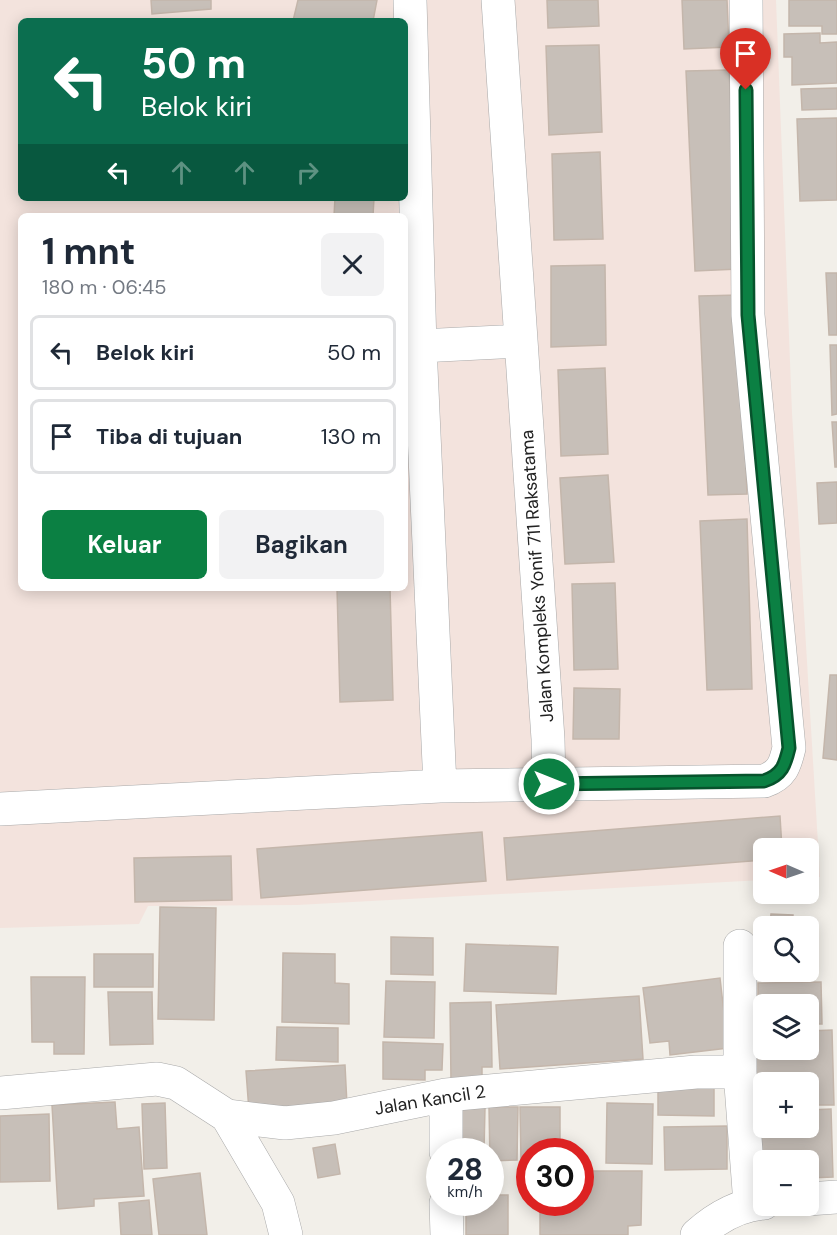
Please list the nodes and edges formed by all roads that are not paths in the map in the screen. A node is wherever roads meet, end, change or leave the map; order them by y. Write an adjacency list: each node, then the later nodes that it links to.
1 (410, 0): 5 (street)
2 (498, 0): 4 (street, Jalan Kompleks Yonif 711 Raksatama)
3 (746, 0): 6 (street)
4 (521, 341): 5 (street); 6 (street, Jalan Kompleks Yonif 711 Raksatama)
5 (420, 346): 7 (street)
6 (549, 784): 7 (street)
7 (440, 786): 8 (street)
8 (0, 808)
9 (740, 946): 10 (street)
10 (740, 1072): 12 (street, Jalan Kancil 2); 15 (street)
11 (0, 1092): 13 (street, Jalan Kancil 2)
12 (446, 1095): 13 (street, Jalan Kancil 2); 14 (street)
13 (226, 1116): 20 (street)
14 (446, 1138)
15 (753, 1173)
16 (837, 1197): 17 (street)
17 (819, 1198)
18 (753, 1206): 22 (street)
19 (446, 1216): 21 (street)
20 (286, 1235)
21 (447, 1235)
22 (698, 1235)

